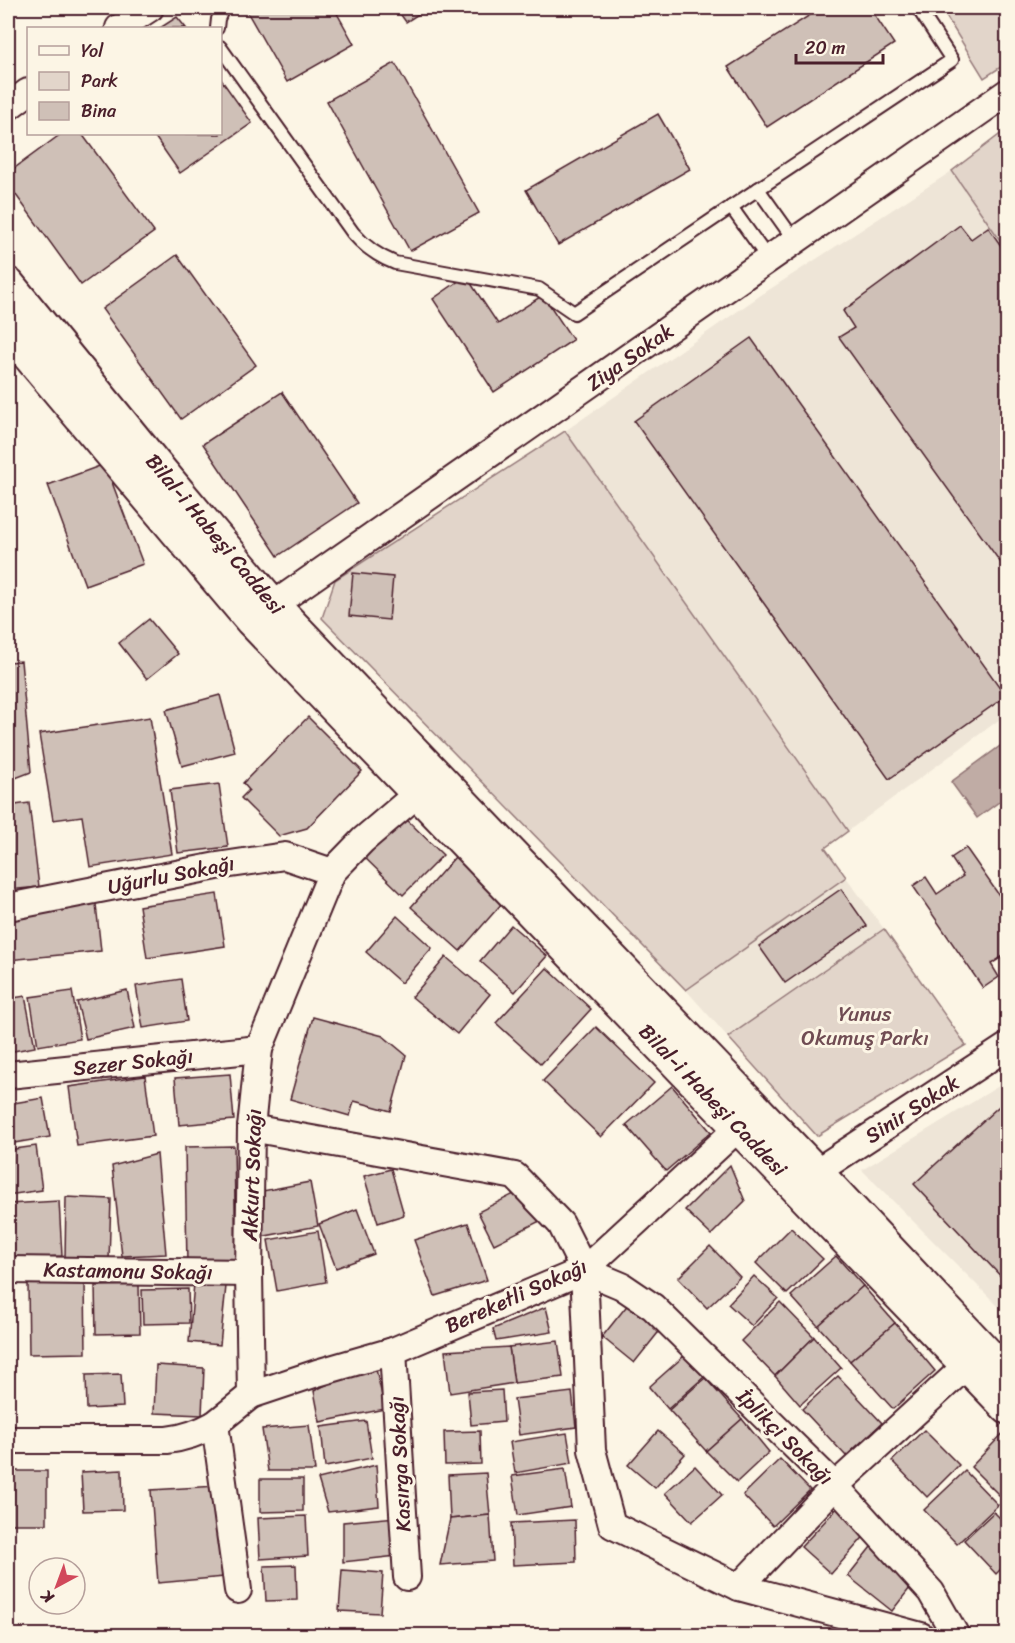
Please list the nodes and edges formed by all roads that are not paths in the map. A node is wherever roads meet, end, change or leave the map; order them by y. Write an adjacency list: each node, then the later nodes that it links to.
1 (150, 8): 4 (street)
2 (223, 8): 5 (lane)
3 (918, 8): 10 (lane)
4 (121, 27)
5 (217, 27)
6 (222, 51): 11 (lane)
7 (1008, 92): 12 (street, Ziya Sokak)
8 (27, 93): 9 (street)
9 (8, 107)
10 (758, 189): 11 (lane); 12 (lane)
11 (732, 207): 13 (lane)
12 (795, 241): 13 (street, Ziya Sokak)
13 (769, 260): 16 (street, Ziya Sokak)
14 (8, 284): 16 (street, Bilal-i Habeşi Caddesi)
15 (8, 330): 16 (street, Bilal-i Habeşi Caddesi)
16 (263, 613): 17 (street, Bilal-i Habeşi Caddesi)
17 (426, 783): 18 (street, Akkurt Sokağı); 23 (street, Bilal-i Habeşi Caddesi); 25 (street, Bilal-i Habeşi Caddesi)
18 (332, 872): 19 (street, Uğurlu Sokağı); 21 (street, Akkurt Sokağı)
19 (8, 907)
20 (1008, 1046): 25 (street, Sinir Sokak)
21 (259, 1049): 22 (street, Sezer Sokağı); 24 (street, Akkurt Sokağı)
22 (8, 1076)
23 (739, 1127): 27 (street, Bereketli Sokağı); 30 (street, Bilal-i Habeşi Caddesi)
24 (251, 1128): 27 (street); 28 (street, Akkurt Sokağı)
25 (816, 1172): 31 (street, Bilal-i Habeşi Caddesi)
26 (8, 1270): 28 (street, Kastamonu Sokağı)
27 (584, 1270): 29 (street, Bereketli Sokağı); 36 (street, İplikçi Sokağı); 38 (street)
28 (249, 1273): 32 (street, Akkurt Sokağı)
29 (393, 1351): 32 (street, Bereketli Sokağı); 37 (street, Kasırga Sokağı)
30 (967, 1365): 33 (street, Bilal-i Habeşi Caddesi); 36 (street)
31 (1008, 1376)
32 (251, 1395): 34 (street)
33 (1008, 1408)
34 (215, 1424): 35 (street); 39 (street)
35 (8, 1440)
36 (835, 1486): 38 (street); 41 (street, İplikçi Sokağı)
37 (407, 1576)
38 (739, 1587): 40 (street)
39 (238, 1590)
40 (921, 1635)
41 (956, 1635)

